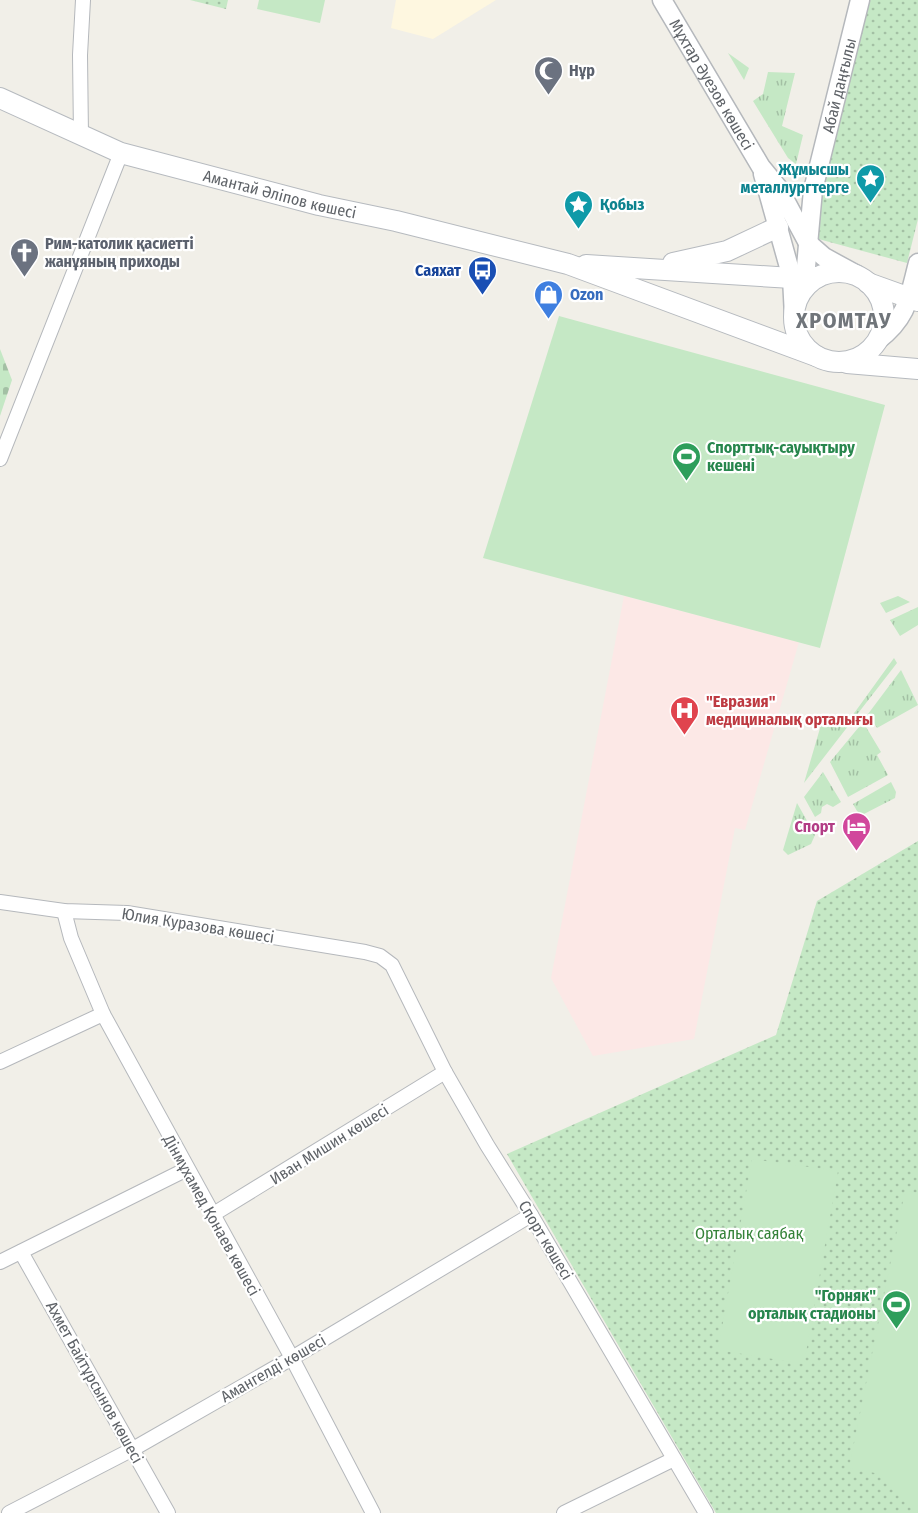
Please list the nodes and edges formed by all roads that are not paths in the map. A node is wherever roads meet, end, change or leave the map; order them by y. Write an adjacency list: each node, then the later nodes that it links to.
1 (83, 0): 5 (street)
2 (663, 0): 7 (street, Мұхтар Әуезов көшесі)
3 (860, 0): 9 (street, Абай даңғылы)
4 (0, 98): 5 (main road, Амантай Әліпов көшесі)
5 (81, 135): 6 (main road, Амантай Әліпов көшесі)
6 (121, 153): 13 (main road, Амантай Әліпов көшесі); 22 (street)
7 (761, 167): 8 (street, Мұхтар Әуезов көшесі); 10 (street, Мұхтар Әуезов көшесі)
8 (779, 189): 9 (street); 11 (street, Мұхтар Әуезов көшесі)
9 (813, 190): 11 (street, Абай даңғылы)
10 (778, 227): 14 (main road); 15 (street, Мұхтар Әуезов көшесі)
11 (808, 243): 15 (street, Абай даңғылы); 16 (street, Мұхтар Әуезов көшесі)
12 (918, 263): 17 (street)
13 (568, 264): 14 (main road, Амантай Әліпов көшесі); 19 (main road, Амантай Әліпов көшесі)
14 (653, 268): 15 (main road, Амантай Әліпов көшесі)
15 (805, 278): 16 (main road); 19 (main road)
16 (863, 279): 17 (main road); 18 (main road)
17 (913, 300): 18 (street)
18 (878, 340): 20 (main road)
19 (816, 356): 20 (main road)
20 (842, 362): 21 (main road)
21 (918, 369)
22 (0, 459)
23 (0, 902): 24 (street, Юлия Куразова көшесі)
24 (64, 911): 25 (street, Юлия Куразова көшесі); 26 (street, Дінмұхамед Қонаев көшесі)
25 (392, 964): 28 (street, Спорт көшесі)
26 (103, 1014): 27 (street); 29 (street, Дінмұхамед Қонаев көшесі)
27 (0, 1062)
28 (445, 1072): 30 (street, Иван Мишин көшесі); 31 (street, Спорт көшесі)
29 (187, 1169): 30 (street, Дінмұхамед Қонаев көшесі); 32 (street)
30 (212, 1215): 34 (street, Дінмұхамед Қонаев көшесі)
31 (531, 1215): 34 (street, Амангелді көшесі); 36 (street, Спорт көшесі)
32 (21, 1252): 33 (street); 35 (street, Ахмет Байтұрсынов көшесі)
33 (0, 1262)
34 (292, 1358): 35 (street, Амангелді көшесі); 39 (street, Дінмұхамед Қонаев көшесі)
35 (133, 1449): 37 (street, Амангелді көшесі); 38 (street, Ахмет Байтұрсынов көшесі)
36 (674, 1459): 40 (street); 41 (street, Спорт көшесі)
37 (9, 1513)
38 (168, 1513)
39 (373, 1513)
40 (564, 1513)
41 (706, 1513)

